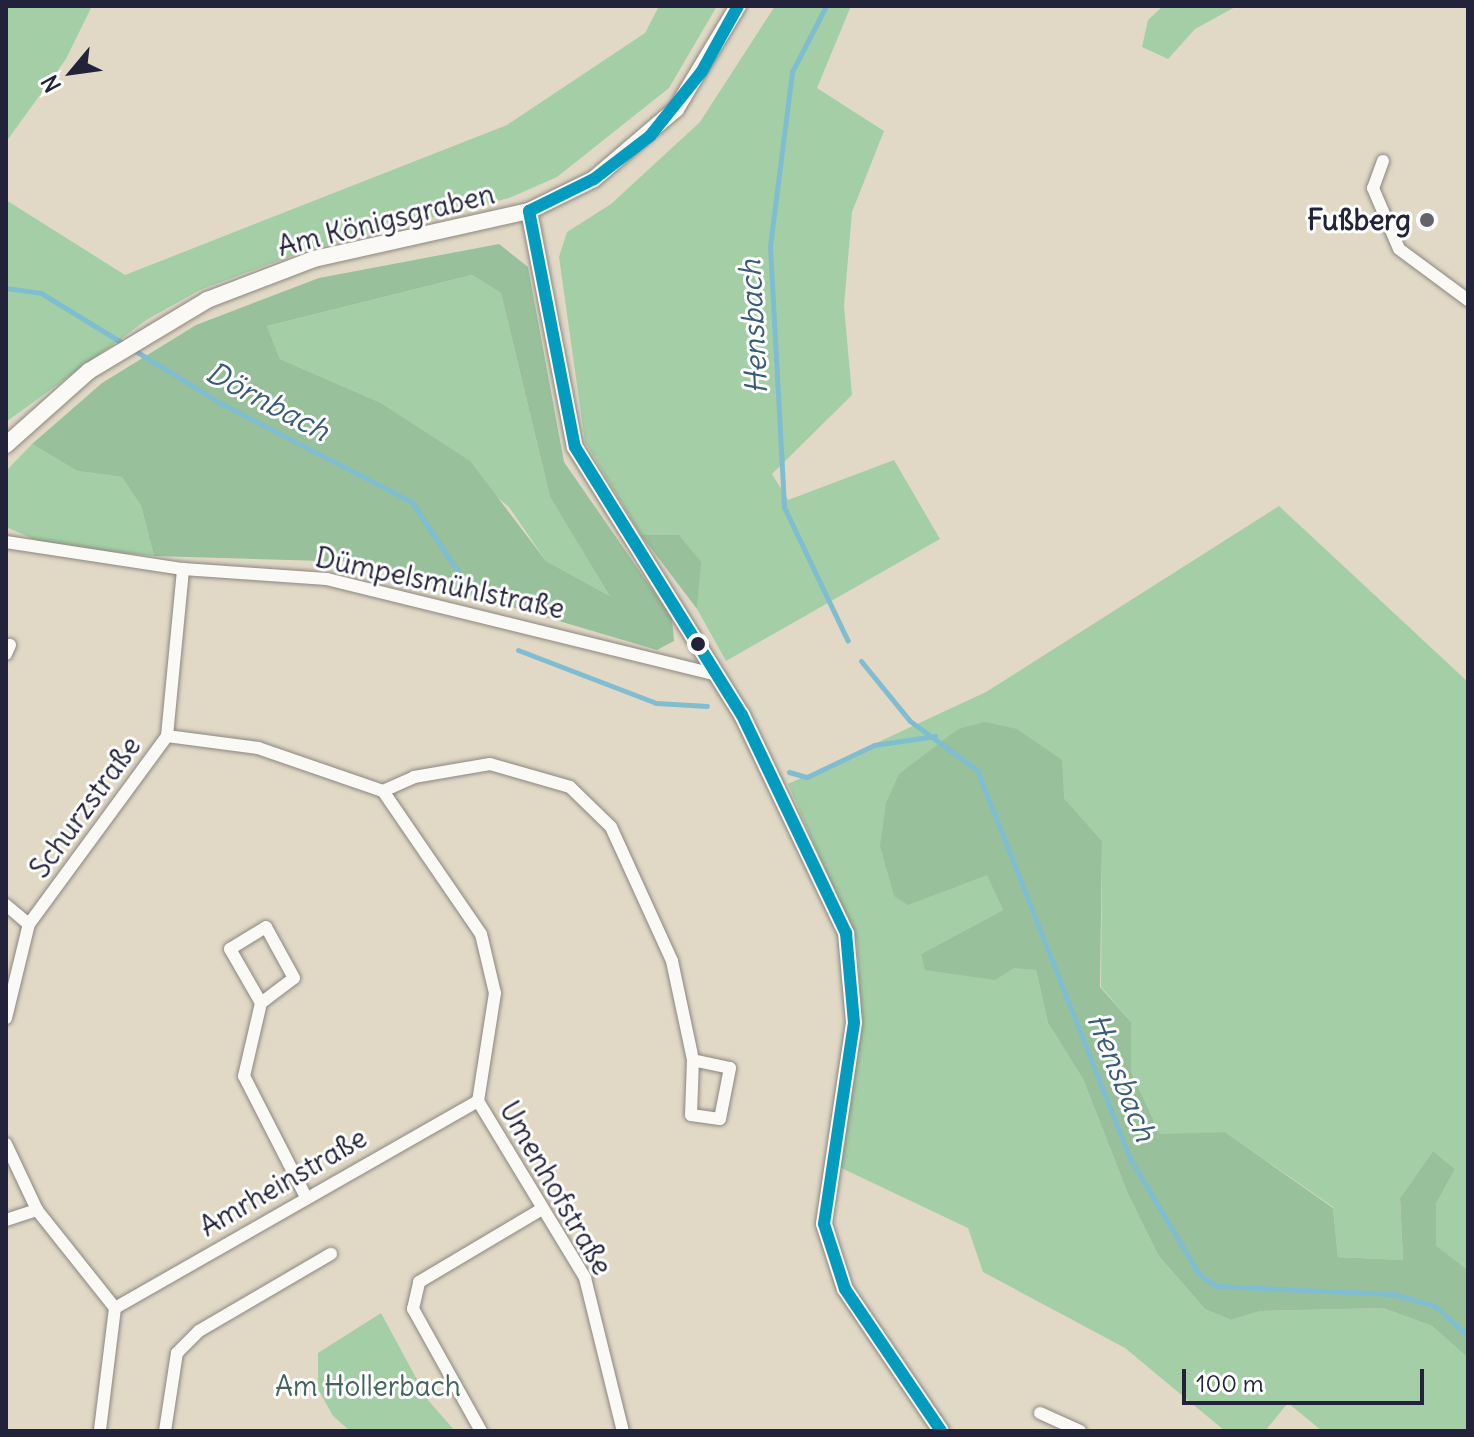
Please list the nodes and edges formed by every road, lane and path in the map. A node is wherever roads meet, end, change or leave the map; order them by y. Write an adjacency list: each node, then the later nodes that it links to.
1 (738, 6): 3 (street, Am Königsgraben)
2 (1383, 161): 4 (street)
3 (529, 211): 5 (street, Am Königsgraben); 8 (street)
4 (1468, 300)
5 (6, 445)
6 (6, 542): 7 (street, Dümpelsmühlstraße)
7 (183, 569): 8 (street, Dümpelsmühlstraße); 9 (street, Schurzstraße)
8 (717, 675): 29 (street)
9 (167, 736): 10 (street); 12 (street, Schurzstraße)
10 (383, 791): 15 (street); 16 (street, Umenhofstraße)
11 (6, 905): 12 (street)
12 (29, 924): 14 (street, Schurzstraße)
13 (261, 1003): 13 (street); 18 (street)
14 (6, 1018)
15 (693, 1060): 15 (street)
16 (478, 1101): 18 (street, Amrheinstraße); 19 (street, Umenhofstraße)
17 (6, 1144): 20 (street)
18 (305, 1195): 23 (street, Amrheinstraße)
19 (542, 1209): 27 (street); 28 (street, Umenhofstraße)
20 (37, 1210): 21 (street); 23 (street)
21 (6, 1220)
22 (331, 1254): 26 (street)
23 (115, 1308): 25 (street)
24 (1040, 1413): 30 (street)
25 (100, 1431)
26 (165, 1431)
27 (481, 1431)
28 (623, 1431)
29 (941, 1431)
30 (1080, 1431)

